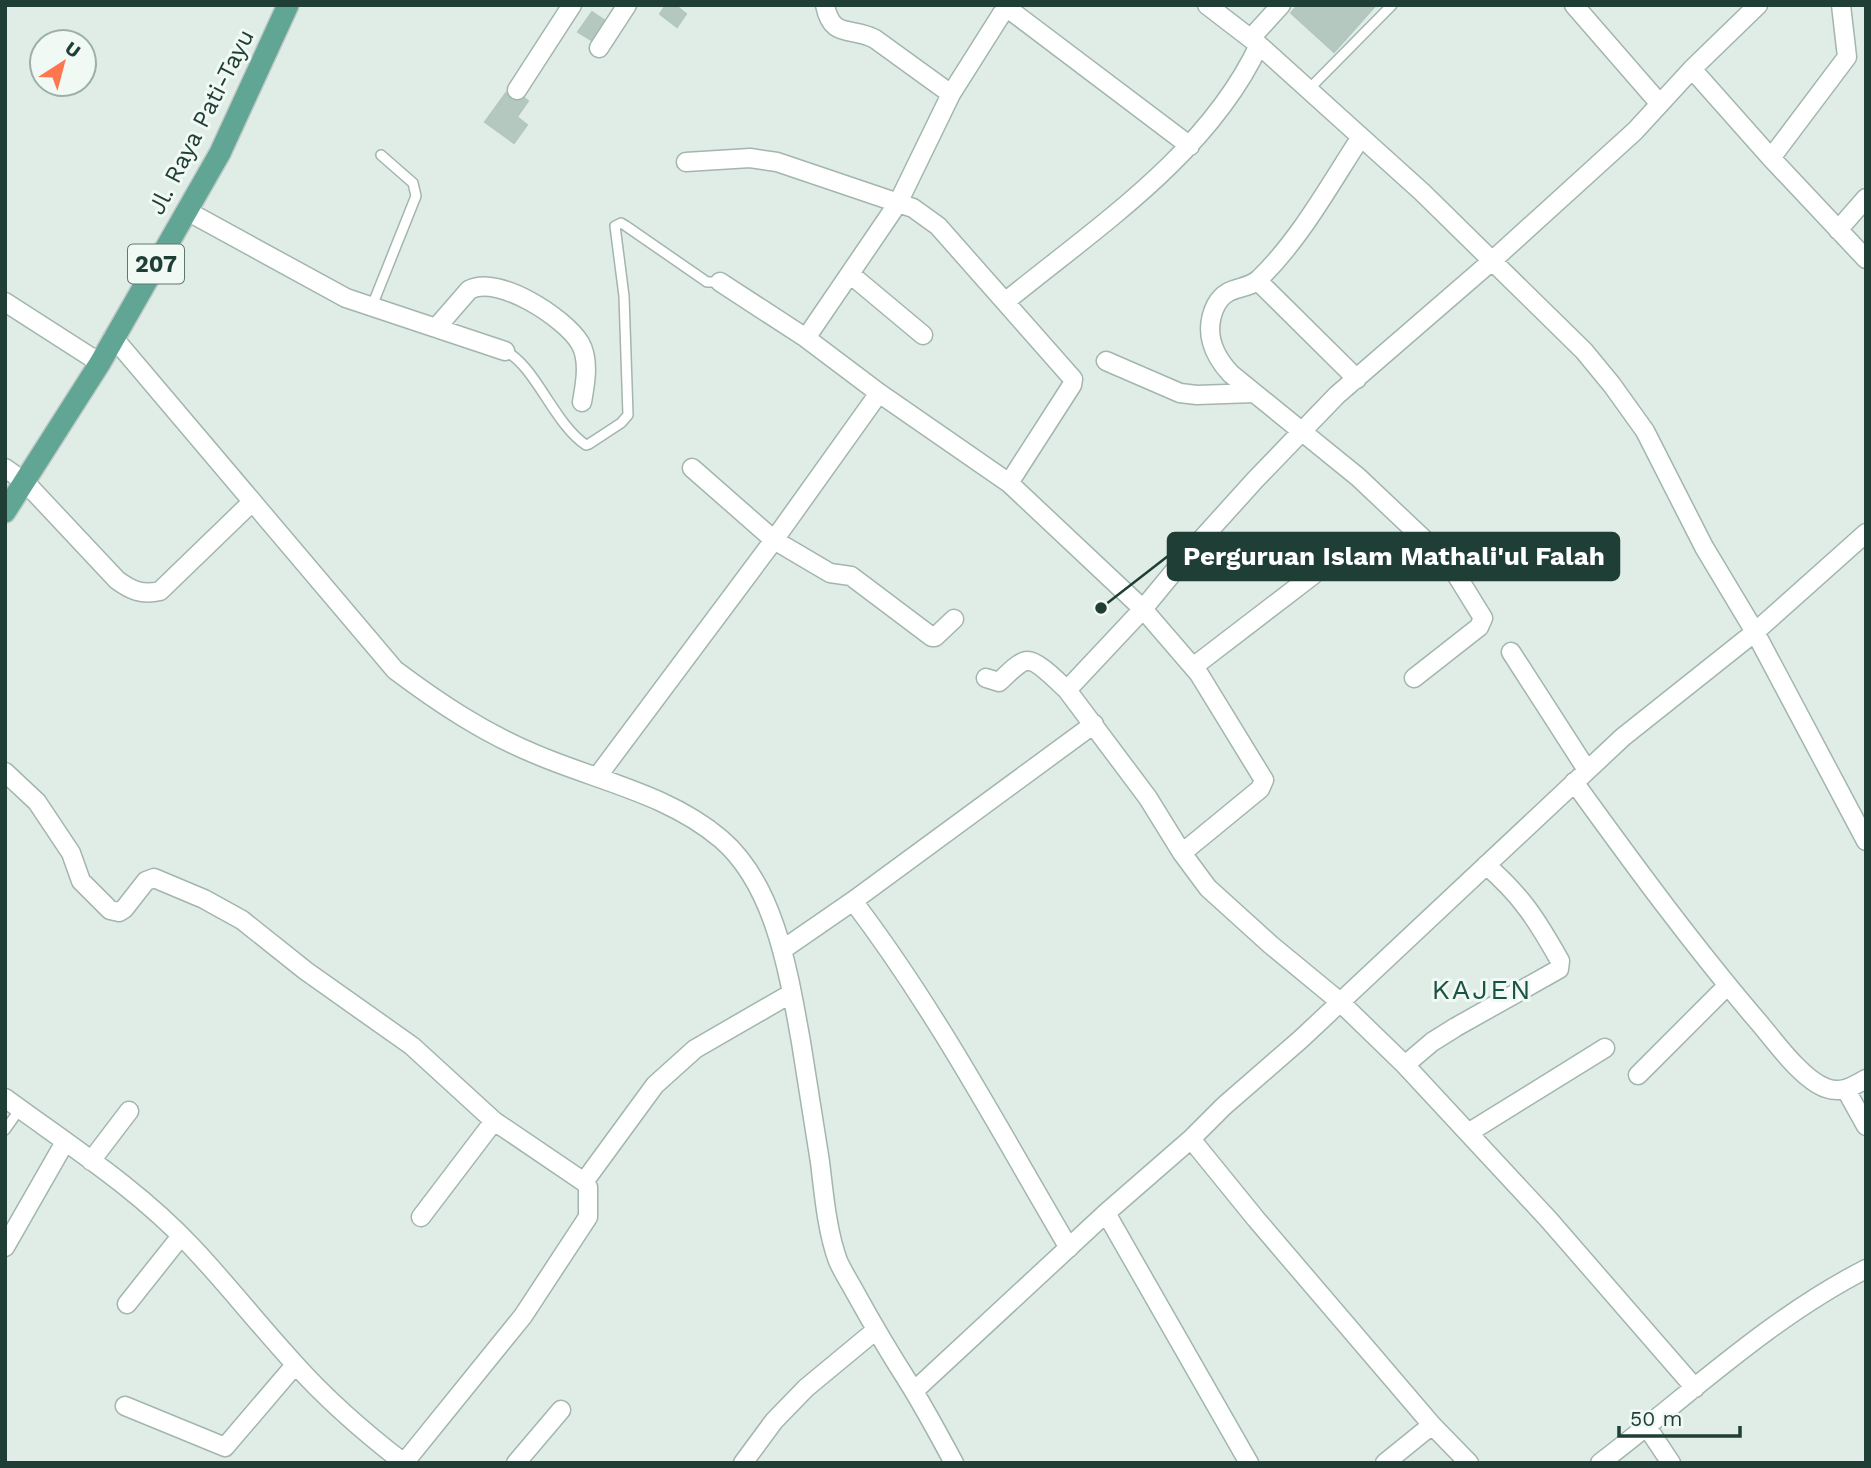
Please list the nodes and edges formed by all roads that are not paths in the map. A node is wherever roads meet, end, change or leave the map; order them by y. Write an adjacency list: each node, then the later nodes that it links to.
1 (288, 5): 26 (main road, Jl. Raya Pati-Tayu / 207)
2 (572, 5): 16 (street)
3 (825, 5): 17 (street)
4 (1207, 5): 12 (street)
5 (1281, 5): 12 (street)
6 (1392, 5): 15 (lane)
7 (1574, 5): 18 (street)
8 (1758, 5): 14 (street)
9 (1841, 5): 22 (street)
10 (623, 6): 13 (street)
11 (1006, 6): 17 (street); 20 (street)
12 (1255, 42): 15 (street); 20 (street)
13 (599, 48)
14 (1692, 69): 18 (street); 22 (street)
15 (1308, 89): 19 (street)
16 (517, 90)
17 (951, 94): 25 (street)
18 (1660, 104): 29 (street)
19 (1361, 137): 29 (street); 31 (street)
20 (1190, 146): 34 (street)
21 (381, 155): 35 (lane)
22 (1771, 158): 27 (street)
23 (686, 162): 25 (street)
24 (1866, 198): 27 (street)
25 (898, 202): 30 (street); 34 (street)
26 (187, 211): 35 (street); 38 (main road, Jl. Raya Pati-Tayu / 207)
27 (1838, 230): 28 (street)
28 (1866, 259)
29 (1493, 260): 43 (street); 59 (street)
30 (850, 274): 37 (street); 39 (street)
31 (1258, 281): 43 (street); 45 (street)
32 (720, 282): 39 (street); 40 (lane)
33 (5, 302): 42 (street)
34 (1005, 302): 51 (street)
35 (372, 306): 36 (street)
36 (436, 328): 40 (street); 46 (street)
37 (923, 335)
38 (113, 337): 42 (main road, Jl. Raya Pati-Tayu / 207); 52 (street)
39 (806, 338): 44 (street)
40 (505, 351)
41 (1106, 361): 45 (street)
42 (100, 363): 50 (main road, Jl. Raya Pati-Tayu / 207)
43 (1357, 379): 47 (street)
44 (879, 393): 51 (street); 55 (street)
45 (1254, 393): 47 (street)
46 (582, 402)
47 (1301, 433): 57 (street); 63 (street)
48 (5, 468): 50 (street)
49 (692, 468): 55 (street)
50 (25, 482): 52 (street); 53 (main road, Jl. Raya Pati-Tayu / 207)
51 (1009, 483): 57 (street)
52 (252, 502): 68 (street)
53 (5, 512)
54 (1866, 533): 59 (street)
55 (774, 540): 58 (street); 68 (street)
56 (1315, 543): 61 (street)
57 (1143, 609): 61 (street); 64 (street)
58 (954, 619)
59 (1755, 632): 67 (street); 69 (street)
60 (1511, 652): 67 (street)
61 (1193, 667): 70 (street)
62 (986, 678): 64 (street)
63 (1414, 678)
64 (1067, 690): 65 (street)
65 (1094, 724): 70 (street); 72 (street)
66 (5, 772): 85 (street)
67 (1580, 776): 71 (street); 74 (street)
68 (597, 777): 73 (street)
69 (1866, 841)
70 (1182, 853): 76 (street)
71 (1486, 865): 76 (street); 78 (street)
72 (853, 901): 73 (street); 97 (street)
73 (782, 950): 75 (street)
74 (1727, 986): 79 (street); 81 (street)
75 (792, 993): 92 (street); 100 (street)
76 (1339, 1002): 78 (street); 89 (street)
77 (1605, 1048): 88 (street)
78 (1405, 1065): 88 (street)
79 (1638, 1075)
80 (1866, 1079): 81 (street)
81 (1846, 1090): 86 (street)
82 (5, 1098): 83 (street)
83 (20, 1109): 87 (lane); 90 (street)
84 (129, 1111): 91 (street)
85 (494, 1121): 92 (street); 94 (street)
86 (1866, 1126)
87 (5, 1130)
88 (1468, 1133): 102 (street)
89 (1191, 1139): 93 (street); 106 (street)
90 (65, 1142): 91 (street); 96 (street)
91 (91, 1161): 95 (street)
92 (584, 1182): 108 (street)
93 (1106, 1213): 97 (street); 112 (street)
94 (421, 1217)
95 (181, 1236): 99 (street); 101 (street)
96 (5, 1247)
97 (1069, 1248): 103 (street)
98 (1866, 1269): 102 (street)
99 (127, 1304)
100 (876, 1330): 103 (street); 110 (street)
101 (295, 1365): 104 (street); 108 (street)
102 (1695, 1388): 107 (street)
103 (914, 1391): 111 (street)
104 (125, 1406)
105 (561, 1410): 109 (street)
106 (1432, 1425): 113 (street); 114 (street)
107 (1647, 1427): 115 (street); 116 (street)
108 (404, 1463)
109 (516, 1463)
110 (743, 1463)
111 (954, 1463)
112 (1249, 1463)
113 (1385, 1463)
114 (1469, 1463)
115 (1600, 1463)
116 (1671, 1463)

